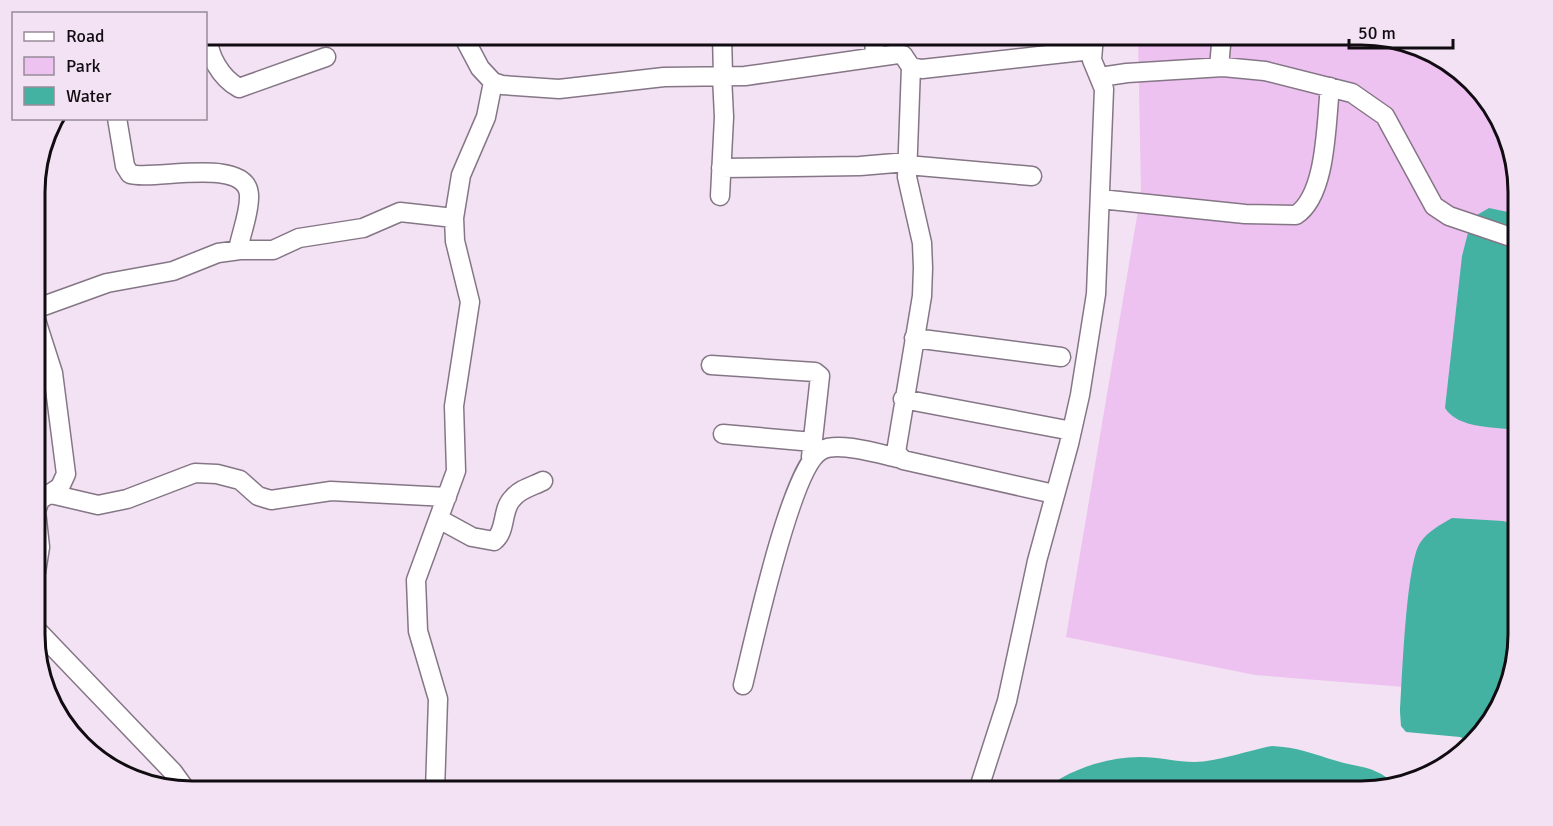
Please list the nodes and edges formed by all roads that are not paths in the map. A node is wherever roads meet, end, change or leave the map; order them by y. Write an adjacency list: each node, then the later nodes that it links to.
1 (209, 45): 8 (street)
2 (468, 45): 13 (street)
3 (722, 45): 14 (street)
4 (874, 45): 9 (street)
5 (1074, 45): 10 (street)
6 (1093, 45): 12 (street)
7 (1221, 45): 11 (street)
8 (326, 57)
9 (875, 57): 10 (street); 14 (street)
10 (907, 61): 17 (street)
11 (1219, 67): 12 (street); 15 (street)
12 (1100, 77): 21 (street)
13 (492, 81): 14 (street); 22 (street)
14 (723, 82): 18 (street)
15 (1330, 87): 21 (street); 23 (street)
16 (117, 120): 24 (street)
17 (907, 163): 18 (street); 19 (street); 26 (street)
18 (722, 168): 20 (street)
19 (1032, 176)
20 (720, 196)
21 (1100, 199): 31 (street)
22 (454, 218): 24 (street); 39 (street)
23 (1508, 236)
24 (238, 250): 25 (street)
25 (45, 305)
26 (914, 338): 28 (street); 30 (street)
27 (45, 348): 36 (street)
28 (1061, 357)
29 (711, 366): 33 (street)
30 (903, 399): 31 (street); 34 (street)
31 (1072, 431): 37 (street)
32 (723, 434): 33 (street)
33 (812, 450): 34 (street); 42 (street)
34 (898, 458): 37 (street)
35 (543, 482): 40 (street)
36 (51, 494): 38 (street); 39 (street)
37 (1054, 494): 45 (street)
38 (45, 497)
39 (447, 497): 40 (street)
40 (439, 519): 44 (street)
41 (45, 638): 43 (street)
42 (742, 685)
43 (178, 780)
44 (435, 781)
45 (981, 781)

